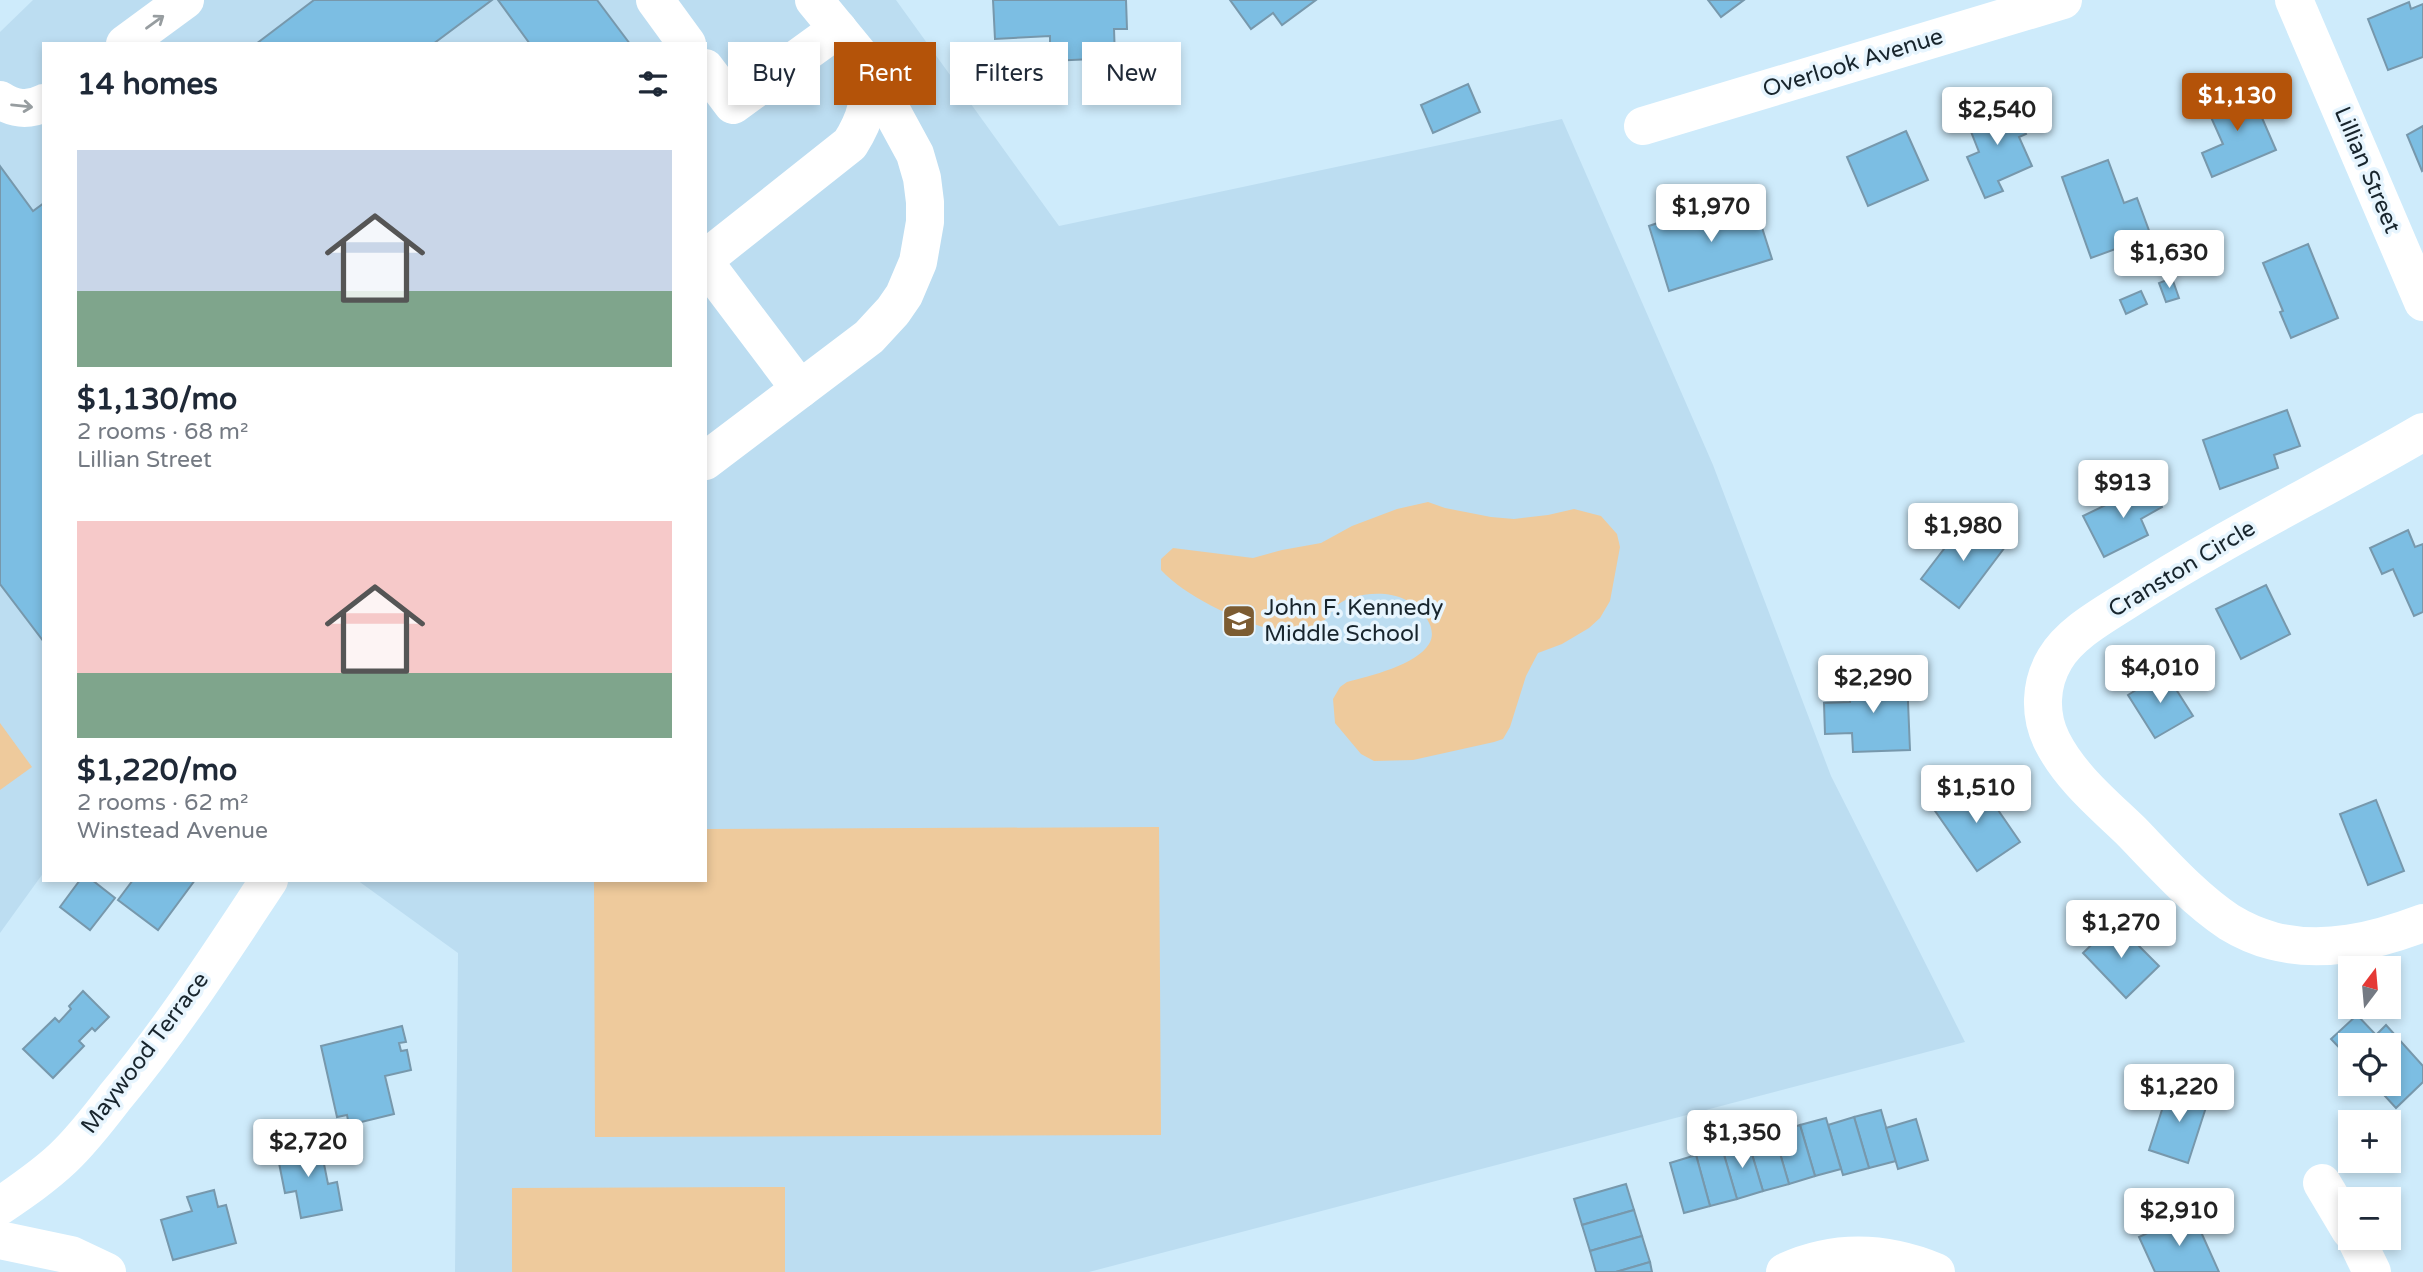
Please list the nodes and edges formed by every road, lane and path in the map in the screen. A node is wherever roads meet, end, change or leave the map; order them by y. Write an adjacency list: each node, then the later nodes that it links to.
1 (185, 0): 7 (street, one-way to 1)
2 (655, 0): 8 (street)
3 (2063, 0): 5 (street, Overlook Avenue)
4 (2294, 0): 18 (street, Lillian Street)
5 (2009, 8): 15 (street, Overlook Avenue)
6 (826, 14): 9 (street); 10 (street)
7 (128, 42)
8 (686, 42)
9 (849, 42)
10 (707, 71)
11 (0, 100): 12 (street, one-way to 12)
12 (42, 104)
13 (869, 105): 16 (street)
14 (888, 105): 19 (street)
15 (1643, 125)
16 (707, 259)
17 (707, 264): 19 (street)
18 (2423, 302)
19 (800, 389): 21 (street)
20 (2423, 432): 23 (street, Cranston Circle)
21 (707, 459)
22 (268, 882): 25 (street, Maywood Terrace)
23 (2423, 923)
24 (2322, 1183): 26 (street)
25 (0, 1206)
26 (2338, 1210)
27 (0, 1240): 29 (street)
28 (2361, 1250): 32 (street)
29 (107, 1272)
30 (1785, 1272): 31 (street)
31 (1936, 1272)
32 (2372, 1272)

